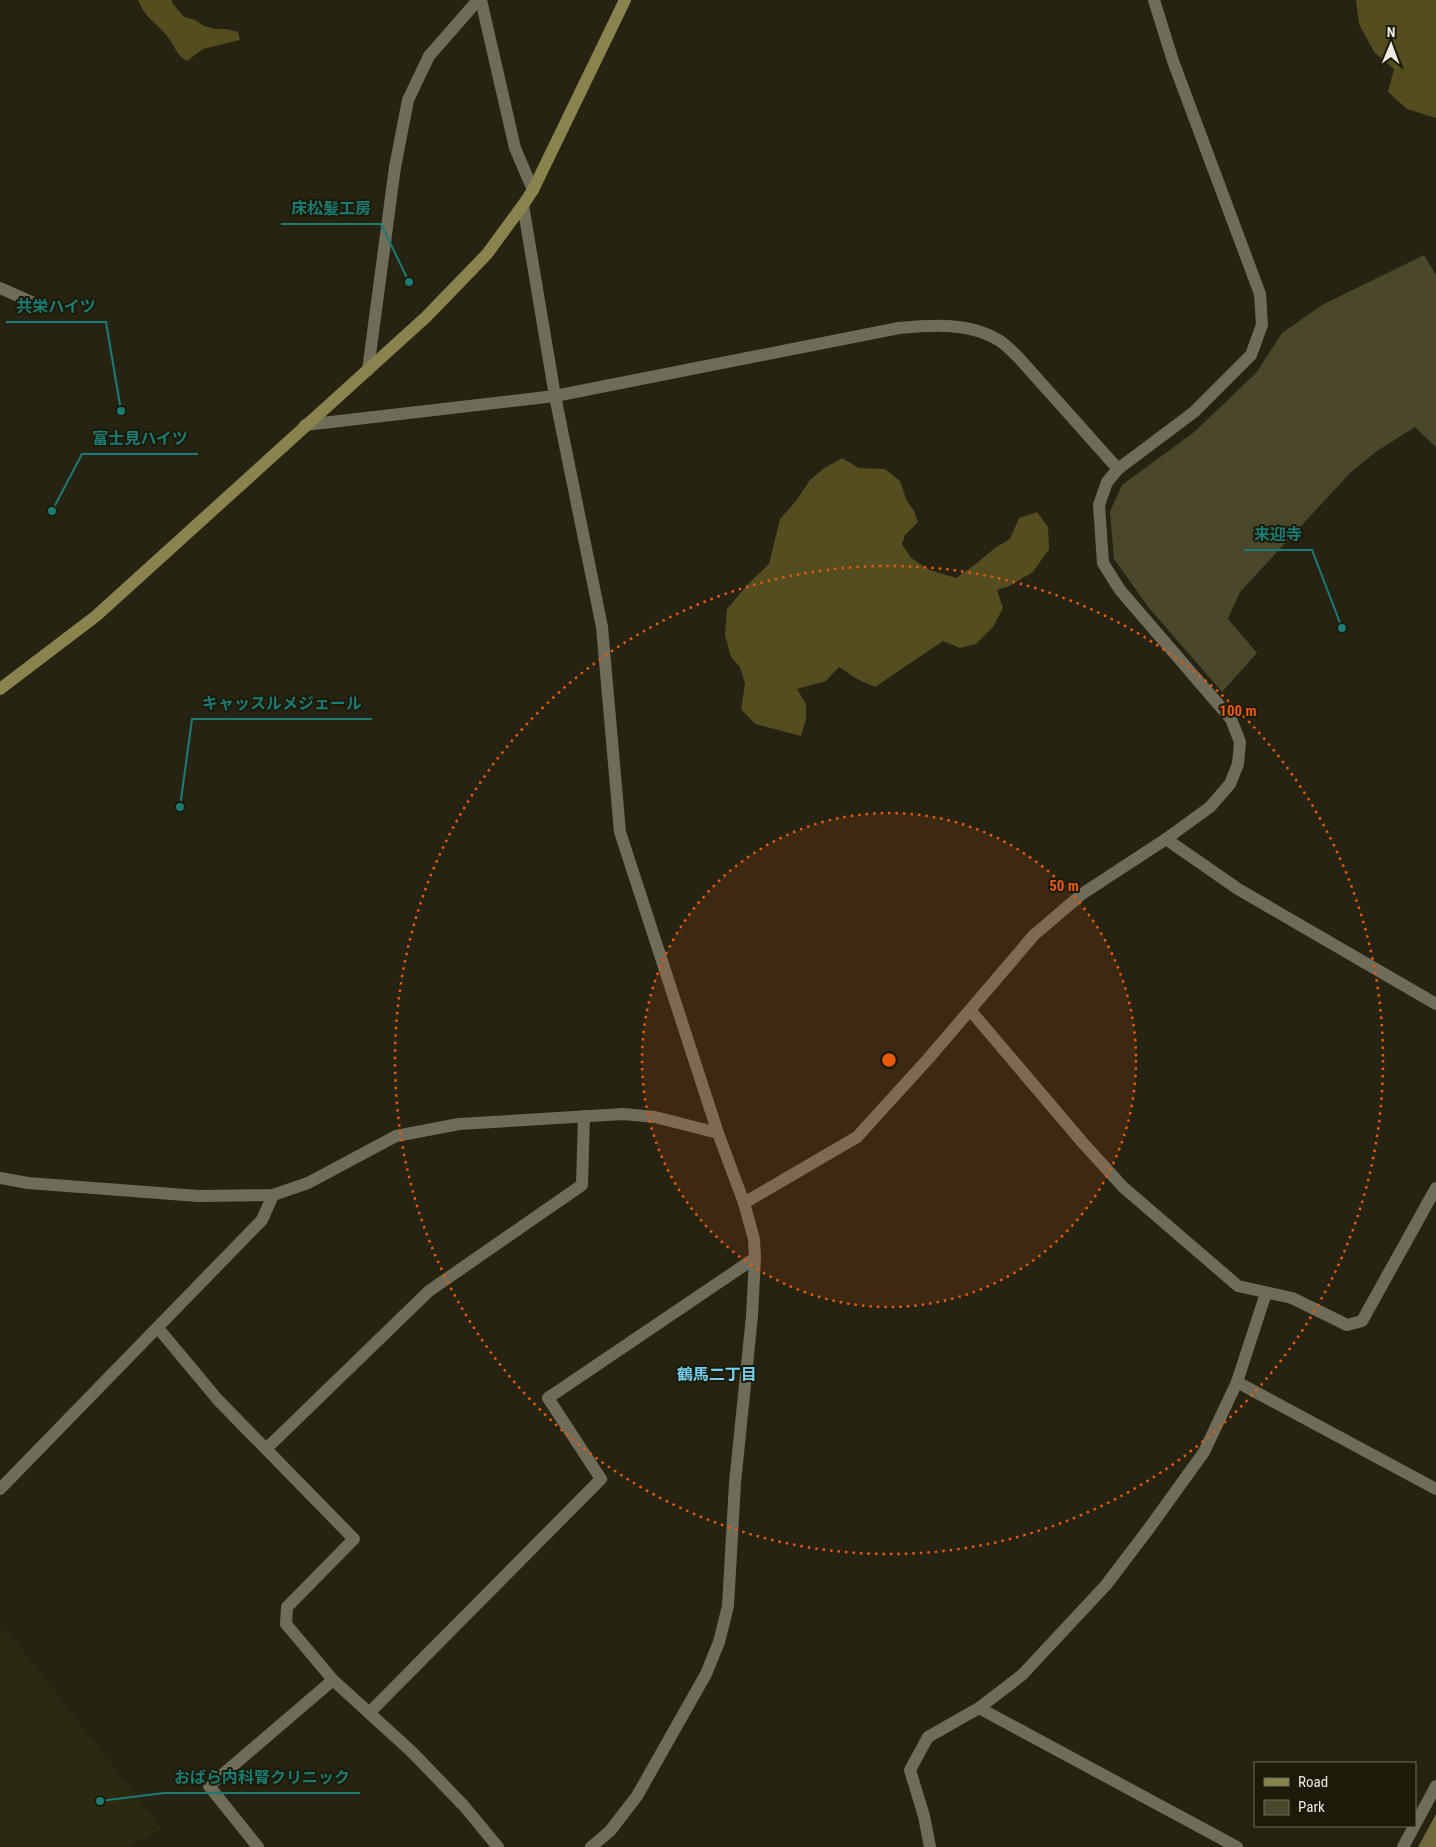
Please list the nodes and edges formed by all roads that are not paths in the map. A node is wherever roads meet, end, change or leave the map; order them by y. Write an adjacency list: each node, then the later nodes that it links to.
1 (479, 0): 4 (street); 8 (street)
2 (625, 0): 4 (street)
3 (1154, 0): 11 (street)
4 (532, 190): 5 (street)
5 (523, 205): 8 (street); 9 (street)
6 (0, 288): 7 (street)
7 (36, 304)
8 (368, 370): 10 (street)
9 (555, 396): 10 (street); 11 (street); 17 (street)
10 (305, 425): 12 (street)
11 (1118, 469): 13 (street)
12 (0, 689)
13 (1166, 839): 14 (street); 15 (street)
14 (1436, 1004)
15 (970, 1010): 21 (street); 23 (street)
16 (584, 1116): 17 (street); 20 (street); 26 (street)
17 (718, 1133): 21 (street)
18 (0, 1178): 20 (street)
19 (1436, 1188): 23 (street)
20 (272, 1195): 24 (street)
21 (744, 1203): 22 (street)
22 (755, 1258): 31 (street); 35 (street)
23 (1266, 1293): 25 (street)
24 (158, 1328): 26 (street); 27 (street)
25 (1237, 1382): 28 (street); 30 (street)
26 (266, 1449): 29 (street)
27 (0, 1489)
28 (1436, 1489)
29 (333, 1680): 31 (street); 36 (street)
30 (979, 1708): 40 (street); 41 (street)
31 (369, 1713): 37 (street)
32 (1436, 1786): 33 (street)
33 (1416, 1823)
34 (1414, 1827): 42 (street)
35 (610, 1831): 38 (street); 39 (street)
36 (258, 1847)
37 (498, 1847)
38 (591, 1847)
39 (606, 1847)
40 (930, 1847)
41 (1237, 1847)
42 (1403, 1847)

